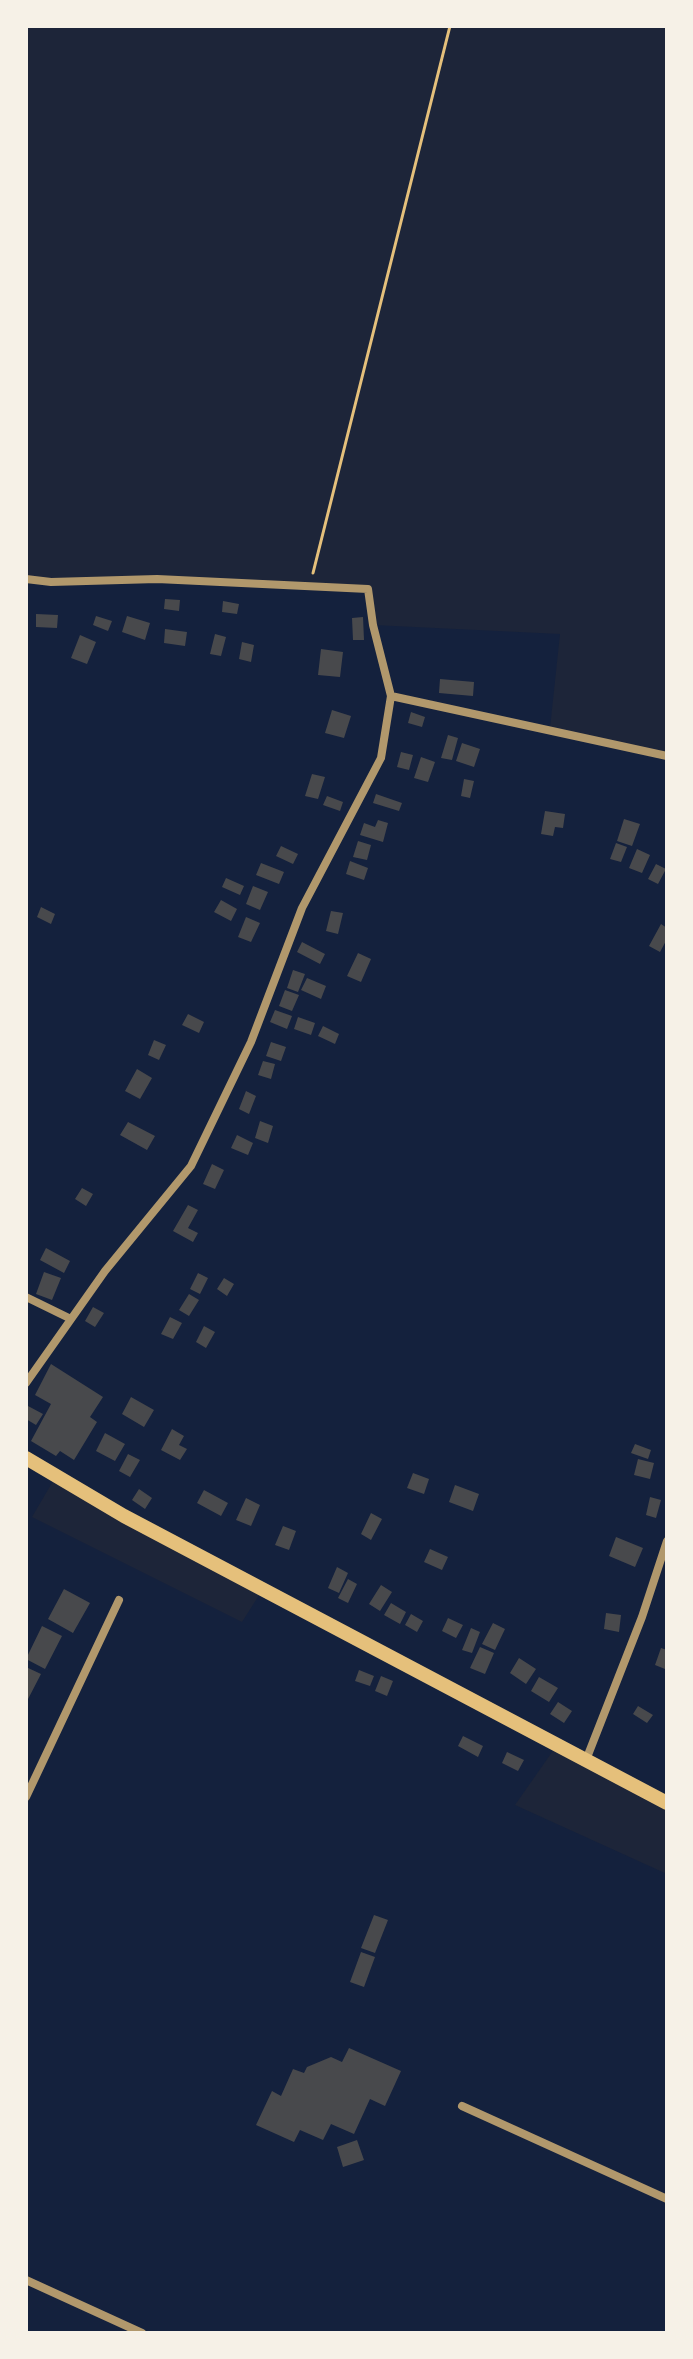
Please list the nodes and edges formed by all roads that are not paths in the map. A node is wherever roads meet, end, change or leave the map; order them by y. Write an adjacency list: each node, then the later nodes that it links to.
1 (26, 579): 2 (street)
2 (391, 696): 3 (street); 5 (street)
3 (667, 756)
4 (26, 1297): 5 (street)
5 (71, 1319): 6 (street)
6 (26, 1383)
7 (26, 1458): 10 (main road)
8 (667, 1541): 10 (street)
9 (119, 1600): 11 (street)
10 (586, 1760): 12 (main road)
11 (26, 1797)
12 (667, 1803)
13 (462, 2106): 14 (street)
14 (667, 2199)
15 (26, 2280): 16 (street)
16 (142, 2333)

